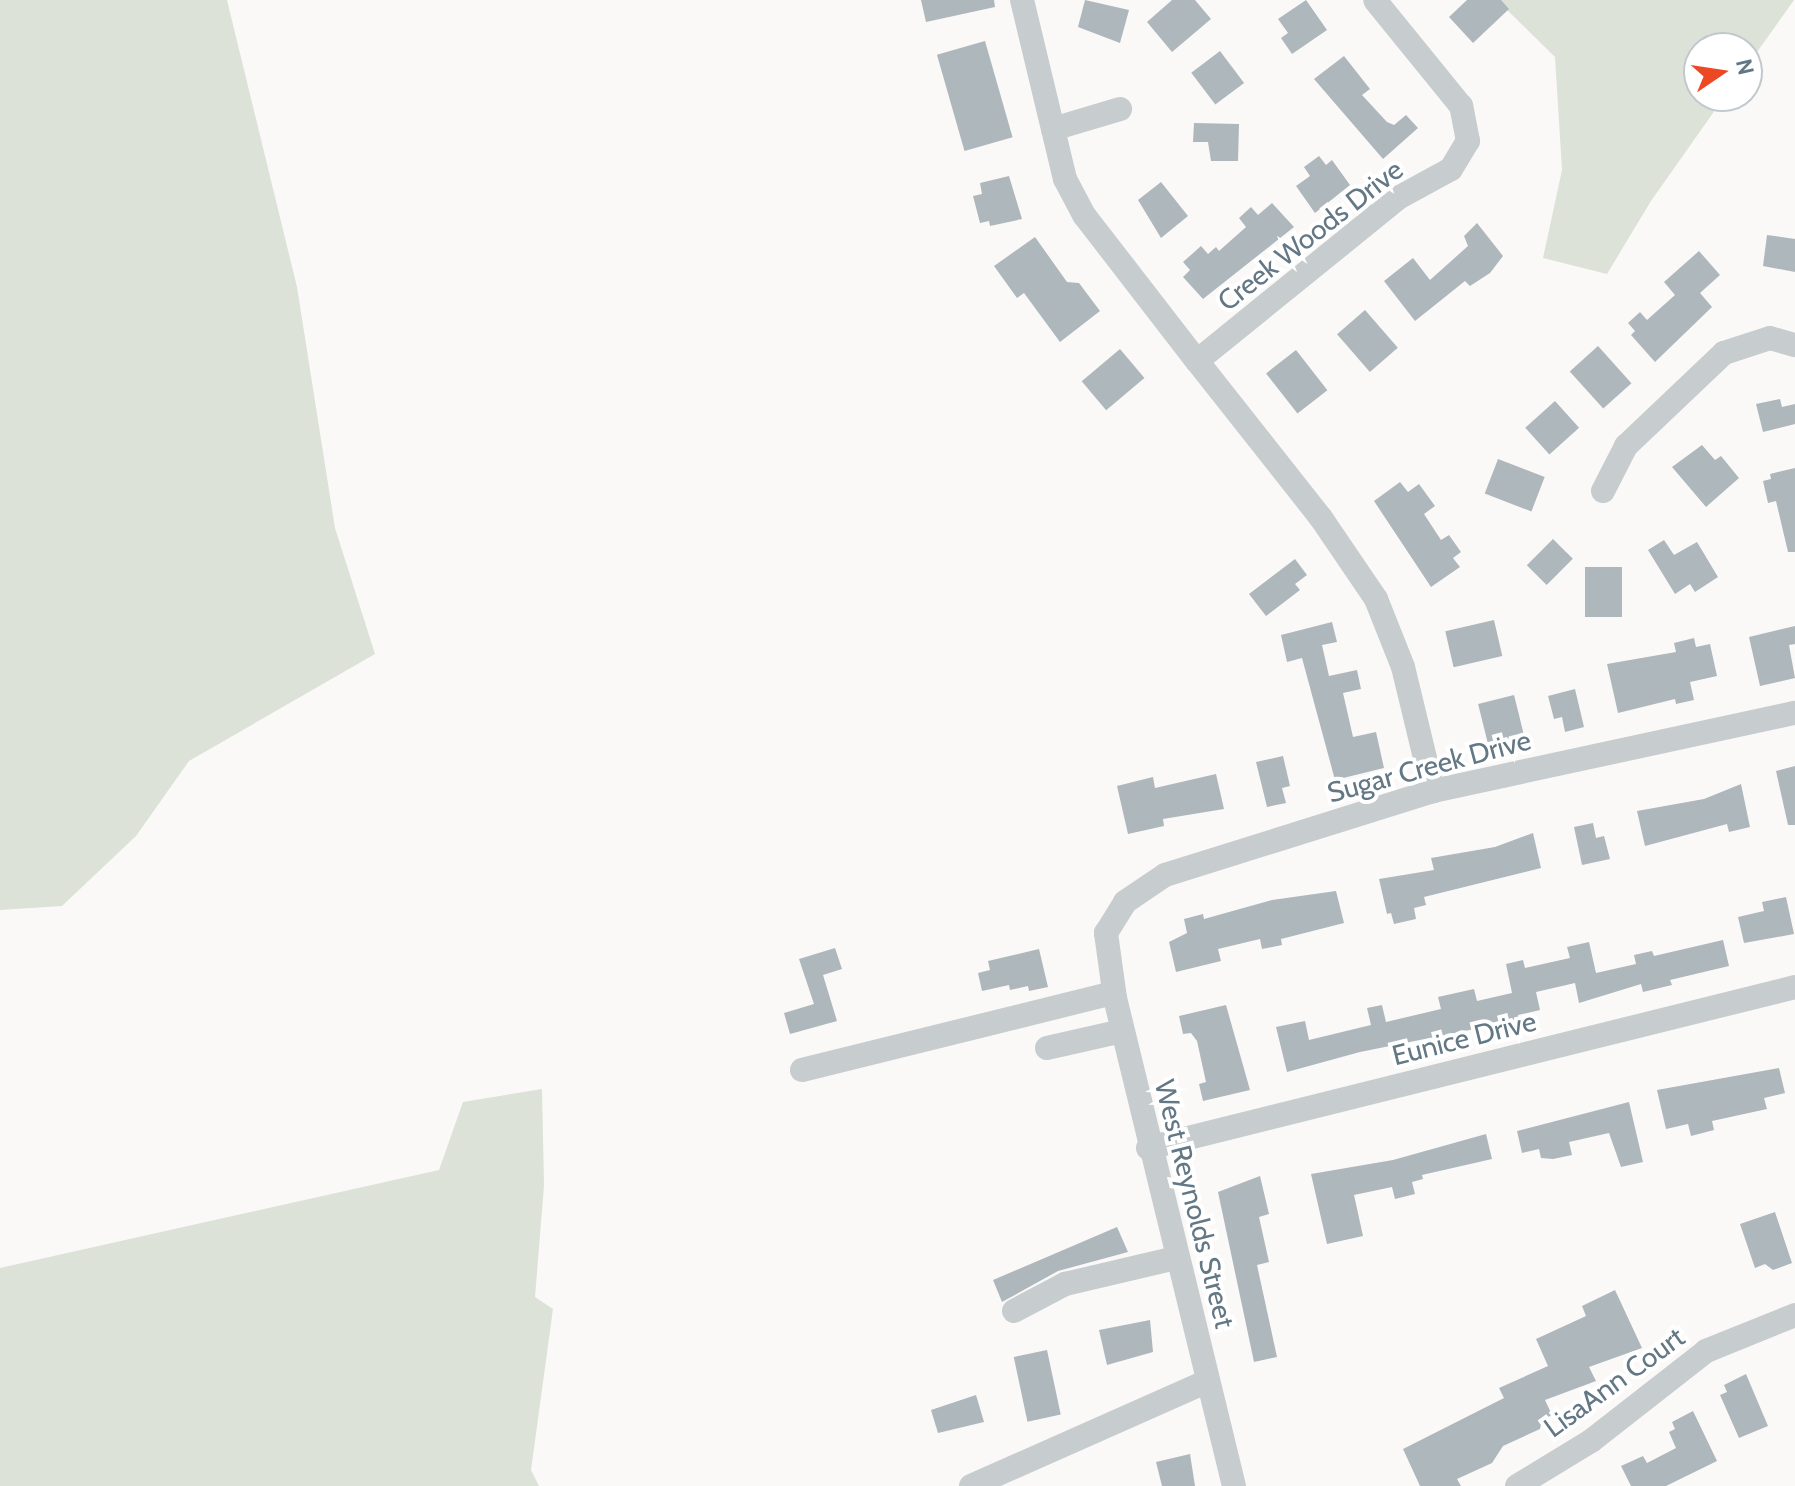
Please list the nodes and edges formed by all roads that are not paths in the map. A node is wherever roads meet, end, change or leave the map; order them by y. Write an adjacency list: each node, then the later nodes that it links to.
1 (1022, 0): 4 (street)
2 (1375, 0): 6 (street, Creek Woods Drive)
3 (1120, 109): 4 (street)
4 (1053, 129): 6 (street)
5 (1795, 345): 7 (street)
6 (1197, 361): 9 (street)
7 (1603, 491)
8 (1795, 713): 9 (street, Sugar Creek Drive)
9 (1433, 791): 10 (street, Sugar Creek Drive)
10 (1106, 933): 12 (street, West Reynolds Street)
11 (1795, 987): 16 (street, Eunice Drive)
12 (1114, 993): 13 (street, West Reynolds Street); 15 (street)
13 (1122, 1031): 14 (street); 16 (street, West Reynolds Street)
14 (1047, 1048)
15 (802, 1070)
16 (1148, 1148): 17 (street, West Reynolds Street)
17 (1176, 1258): 18 (street); 20 (street, West Reynolds Street)
18 (1014, 1311)
19 (1795, 1315): 23 (street, LisaAnn Court)
20 (1208, 1381): 21 (street); 22 (street, West Reynolds Street)
21 (971, 1486)
22 (1234, 1486)
23 (1517, 1486)

